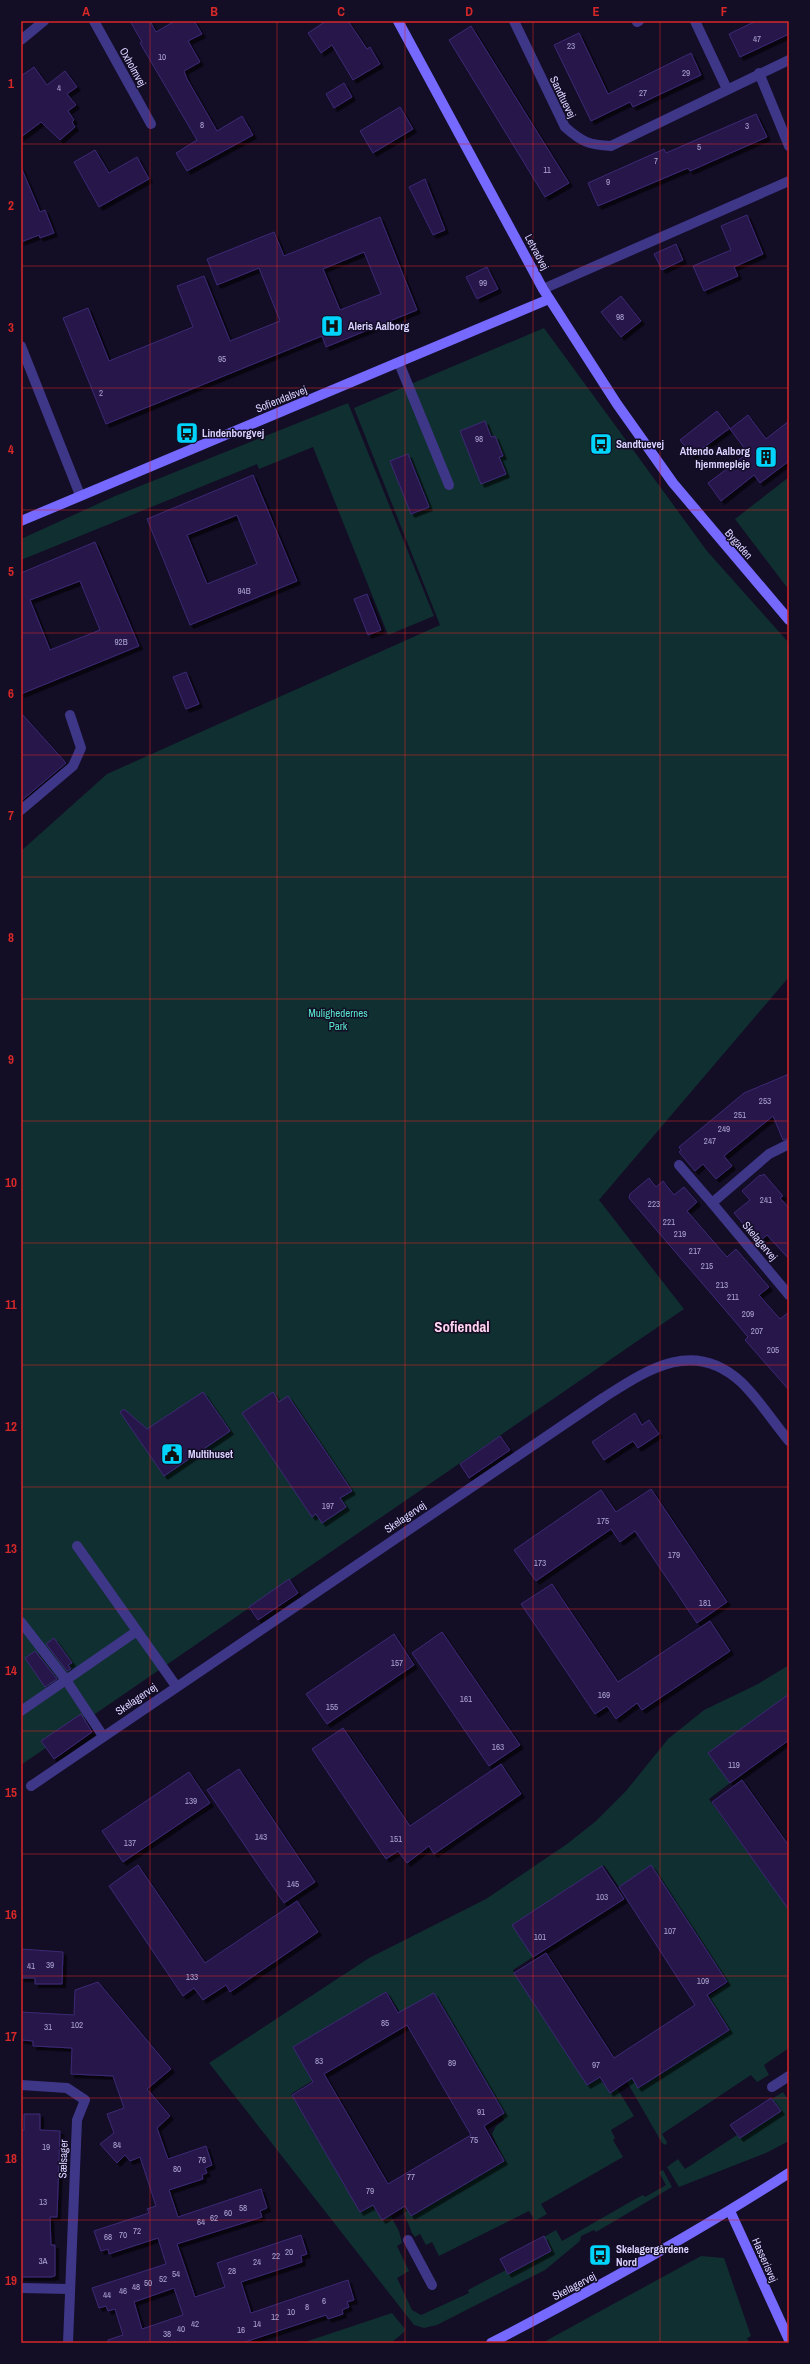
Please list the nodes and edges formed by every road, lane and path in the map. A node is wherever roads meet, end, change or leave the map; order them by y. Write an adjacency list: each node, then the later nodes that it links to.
1 (44, 21): 6 (street)
2 (94, 21): 10 (street, Oxholmvej)
3 (398, 21): 13 (street, Letvadvej)
4 (514, 21): 9 (street, Sandtuevej)
5 (695, 21): 9 (street)
6 (21, 40)
7 (789, 60): 8 (street, Sandtuevej)
8 (759, 73): 9 (street, Sandtuevej); 11 (street)
9 (727, 89)
10 (151, 124)
11 (789, 146)
12 (789, 181): 13 (street)
13 (543, 289): 14 (street, Letvadvej)
14 (549, 299): 16 (street, Sofiendalsvej); 17 (street, Letvadvej)
15 (21, 346): 19 (street)
16 (399, 363): 18 (street); 19 (street, Sofiendalsvej)
17 (673, 483): 21 (street, Bygaden)
18 (449, 485)
19 (80, 495): 20 (street, Sofiendalsvej)
20 (21, 520)
21 (789, 620)
22 (70, 715): 23 (street)
23 (21, 810)
24 (789, 1144): 26 (street)
25 (679, 1165): 26 (street, Skelagervej)
26 (712, 1203): 27 (street, Skelagervej)
27 (789, 1295)
28 (789, 1441): 33 (street, Skelagervej)
29 (77, 1546): 31 (street)
30 (21, 1622): 32 (street)
31 (137, 1631): 32 (street); 33 (street)
32 (66, 1680): 34 (street); 35 (street)
33 (176, 1686): 35 (street, Skelagervej)
34 (21, 1711)
35 (103, 1736): 36 (street, Skelagervej)
36 (31, 1786)
37 (789, 2076): 39 (street)
38 (21, 2085): 45 (street, Sælsager)
39 (772, 2087)
40 (789, 2173): 41 (street, Skelagervej)
41 (730, 2211): 46 (street, Hasserisvej); 48 (street, Skelagervej)
42 (408, 2240): 43 (street)
43 (432, 2285)
44 (21, 2288): 45 (street)
45 (69, 2289): 47 (street, Sælsager)
46 (789, 2340)
47 (68, 2343)
48 (491, 2343)

